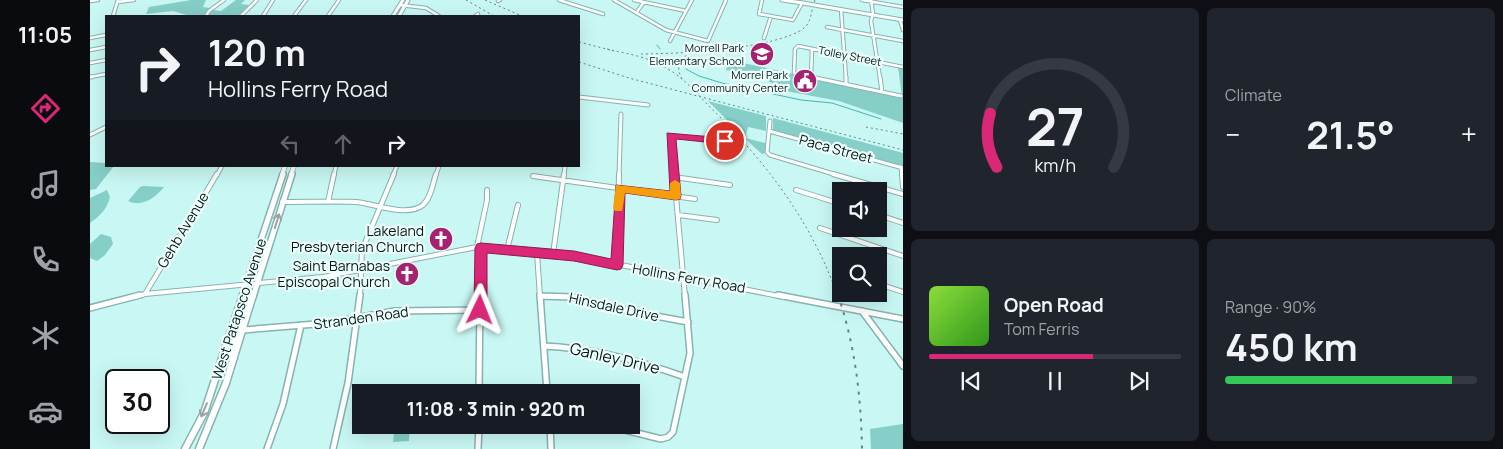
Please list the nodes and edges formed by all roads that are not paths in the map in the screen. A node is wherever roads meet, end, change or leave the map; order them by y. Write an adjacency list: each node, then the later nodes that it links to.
1 (98, 0): 18 (street)
2 (134, 0): 19 (street)
3 (224, 0): 31 (street)
4 (257, 0): 32 (street)
5 (274, 0): 33 (street)
6 (306, 0): 34 (street)
7 (339, 0): 35 (street)
8 (403, 0): 23 (main road)
9 (408, 0): 24 (main road)
10 (559, 0): 29 (street)
11 (614, 0): 28 (street)
12 (634, 0): 20 (street)
13 (692, 0): 27 (street)
14 (726, 0): 45 (street)
15 (762, 0): 40 (street)
16 (782, 0): 22 (main road)
17 (862, 0): 21 (street)
18 (90, 1)
19 (118, 1): 30 (street)
20 (645, 1): 27 (street); 28 (street)
21 (871, 1): 25 (street); 39 (street)
22 (802, 3): 26 (main road, bridge); 40 (street)
23 (400, 5): 24 (street); 36 (main road)
24 (405, 5): 37 (main road); 38 (street)
25 (903, 7)
26 (841, 10): 39 (main road); 43 (street)
27 (686, 11): 45 (street)
28 (636, 13): 45 (street)
29 (604, 14)
30 (113, 15)
31 (206, 15)
32 (242, 15)
33 (264, 15)
34 (295, 15)
35 (329, 15)
36 (394, 15)
37 (399, 15)
38 (438, 15)
39 (871, 15): 41 (main road); 47 (street)
40 (771, 16): 49 (street)
41 (902, 20): 44 (street)
42 (827, 27): 43 (street)
43 (842, 30): 47 (street); 56 (street)
44 (903, 30)
45 (674, 32): 50 (street)
46 (105, 35): 48 (street)
47 (874, 36): 51 (street); 58 (street)
48 (90, 38)
49 (764, 38)
50 (670, 41)
51 (903, 41)
52 (798, 46): 54 (street, Tolley Street); 63 (street)
53 (105, 47): 55 (street)
54 (812, 49): 56 (street, Tolley Street); 63 (street)
55 (90, 50)
56 (844, 55): 58 (street, Tolley Street); 64 (street)
57 (105, 60): 59 (street)
58 (878, 62): 60 (street, Tolley Street); 65 (street)
59 (90, 63)
60 (903, 67)
61 (105, 74): 62 (street)
62 (90, 77)
63 (811, 77): 64 (street)
64 (846, 84): 65 (street)
65 (882, 92): 66 (street)
66 (901, 96)
67 (580, 97): 68 (street)
68 (648, 105)
69 (621, 114): 89 (street)
70 (770, 121): 72 (street)
71 (105, 128): 73 (street)
72 (769, 131): 83 (street, Paca Street); 92 (street)
73 (90, 135)
74 (670, 136): 75 (street); 85 (street)
75 (725, 141)
76 (221, 167): 117 (street, Gehb Avenue)
77 (285, 167): 114 (main road, West Patapsco Avenue)
78 (294, 167): 96 (main road, West Patapsco Avenue)
79 (336, 167): 97 (street)
80 (397, 167): 99 (street)
81 (439, 167): 99 (street)
82 (565, 167): 86 (street)
83 (902, 167): 88 (street)
84 (534, 176): 86 (street)
85 (674, 178): 87 (street); 93 (street)
86 (563, 180): 89 (street); 108 (street)
87 (730, 185)
88 (903, 186)
89 (619, 188): 93 (street); 110 (street)
90 (487, 190): 105 (street)
91 (796, 190): 95 (street)
92 (903, 194)
93 (676, 196): 94 (street); 100 (street)
94 (695, 199)
95 (832, 201)
96 (282, 202): 97 (street); 113 (main road, West Patapsco Avenue, one-way to 96)
97 (328, 202): 99 (street)
98 (518, 205): 106 (street)
99 (379, 207): 111 (street)
100 (678, 215): 102 (street); 112 (street)
101 (887, 218): 103 (street)
102 (717, 220)
103 (903, 223)
104 (820, 228): 109 (street)
105 (479, 247): 106 (street, Hollins Ferry Road); 111 (street, Hollins Ferry Road); 120 (street)
106 (507, 250): 107 (street, Hollins Ferry Road)
107 (537, 253): 108 (street, Hollins Ferry Road); 118 (street)
108 (553, 254): 110 (street, Hollins Ferry Road)
109 (903, 256)
110 (617, 265): 112 (street, Hollins Ferry Road)
111 (361, 270): 113 (street, Hollins Ferry Road); 122 (street)
112 (684, 278): 121 (street, Hollins Ferry Road); 124 (street)
113 (257, 284): 114 (street, Hollins Ferry Road); 126 (main road, West Patapsco Avenue)
114 (247, 285): 117 (street, Hollins Ferry Road); 127 (main road, West Patapsco Avenue)
115 (887, 287): 116 (street)
116 (903, 292)
117 (145, 294): 119 (street, Hollins Ferry Road)
118 (540, 296): 124 (street, Hinsdale Drive); 128 (street)
119 (90, 308)
120 (480, 310): 122 (street, Stranden Road); 132 (street)
121 (862, 311): 123 (street, Hollins Ferry Road); 130 (street)
122 (356, 318): 125 (street, Stranden Road); 140 (street)
123 (903, 318)
124 (688, 322): 131 (street)
125 (301, 325): 126 (street, Stranden Road); 139 (street)
126 (243, 330): 129 (main road, West Patapsco Avenue)
127 (232, 331): 129 (main road); 137 (main road, West Patapsco Avenue, one-way to 137)
128 (544, 346): 131 (street, Ganley Drive); 133 (street)
129 (234, 358): 138 (main road, West Patapsco Avenue)
130 (903, 366)
131 (685, 377): 136 (street)
132 (479, 384)
133 (546, 384)
134 (479, 434): 141 (street)
135 (550, 434): 142 (street)
136 (640, 434)
137 (186, 449)
138 (199, 449)
139 (267, 449)
140 (333, 449)
141 (478, 449)
142 (551, 449)

